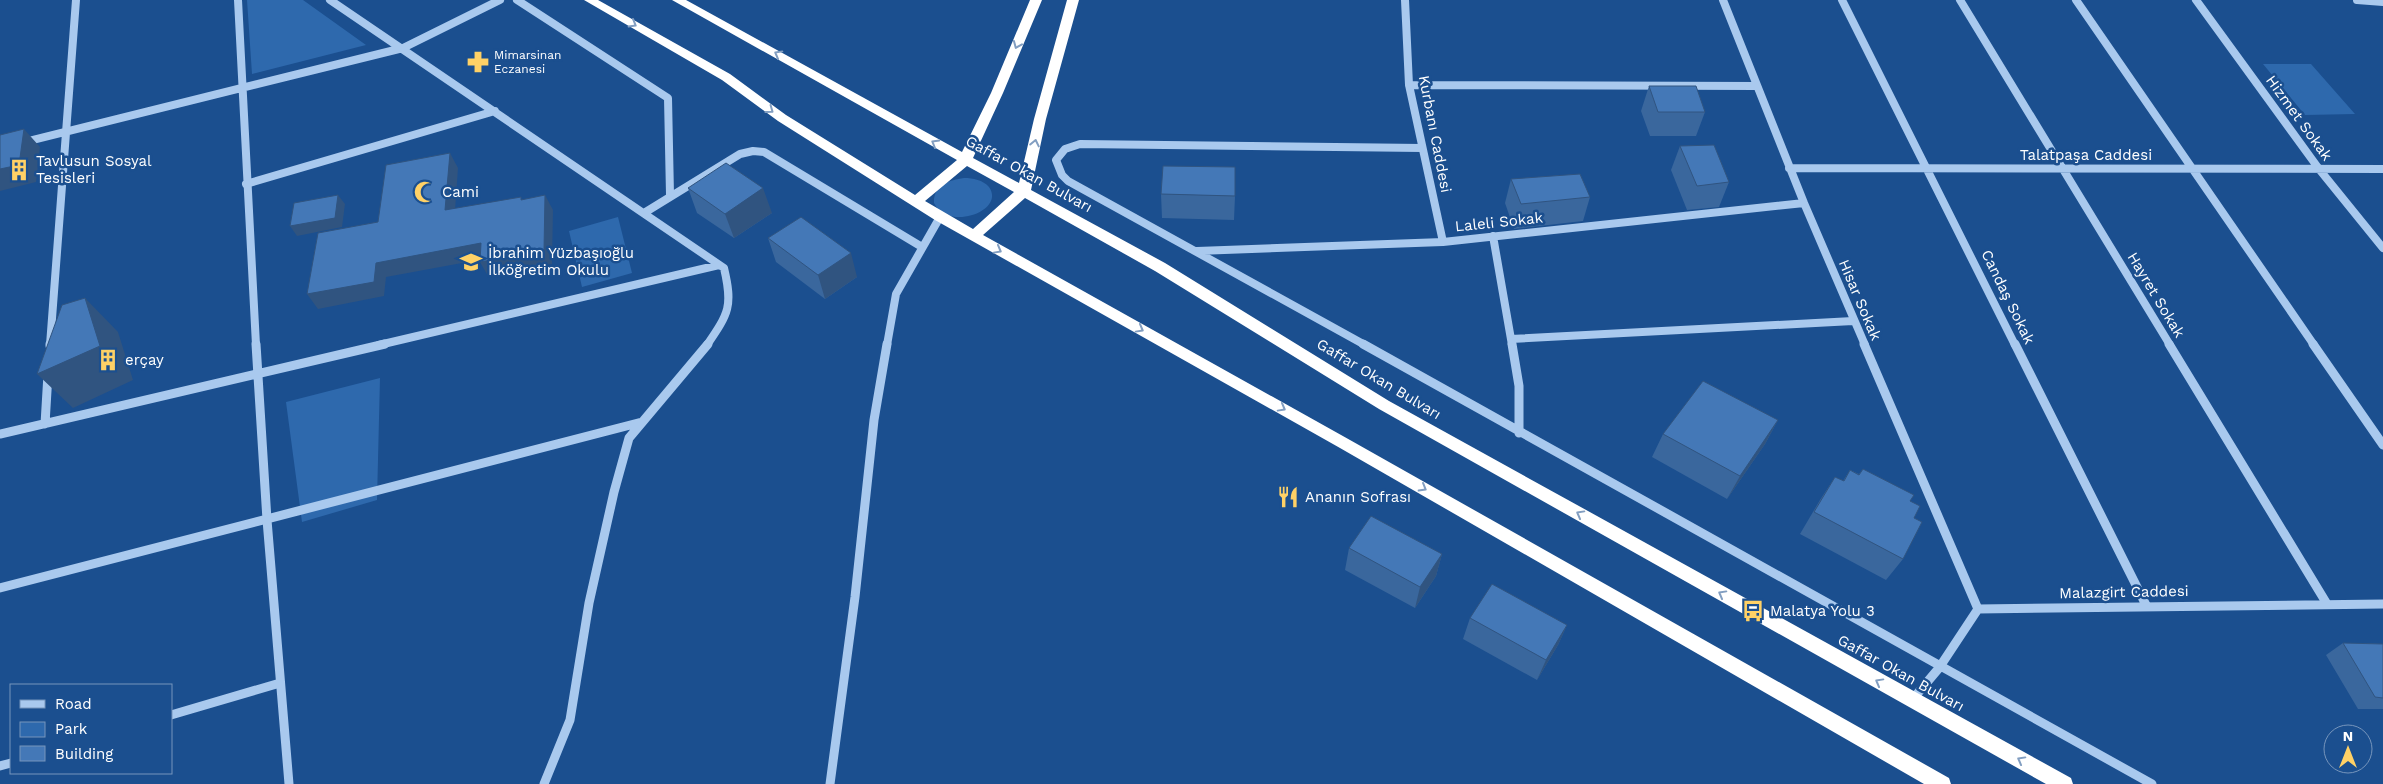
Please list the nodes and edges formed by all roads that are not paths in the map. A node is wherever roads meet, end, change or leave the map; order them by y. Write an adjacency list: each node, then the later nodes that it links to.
1 (76, 0): 23 (street)
2 (238, 0): 21 (street)
3 (330, 0): 18 (street)
4 (500, 0): 18 (street)
5 (517, 0): 35 (street)
6 (590, 0): 36 (highway, one-way to 36)
7 (678, 0): 26 (highway, Gaffar Okan Bulvarı, one-way to 7)
8 (1036, 0): 26 (highway, one-way to 26)
9 (1073, 0): 34 (highway, one-way to 9)
10 (1405, 0): 19 (street, Kurbanı Caddesi)
11 (1722, 0): 20 (street, Hisar Sokak)
12 (1842, 0): 28 (street, Candaş Sokak)
13 (1960, 0): 29 (street, Hayret Sokak)
14 (2076, 0): 30 (street)
15 (2196, 0): 31 (street, Hizmet Sokak)
16 (2357, 0): 17 (street)
17 (2383, 2)
18 (403, 48): 21 (street); 22 (street)
19 (1409, 85): 20 (street); 25 (street, Kurbanı Caddesi)
20 (1757, 86): 27 (street, Hisar Sokak)
21 (242, 88): 23 (street); 33 (street)
22 (495, 111): 33 (street); 38 (street)
23 (65, 132): 24 (street); 49 (street)
24 (0, 148)
25 (1422, 148): 42 (street, Kurbanı Caddesi); 45 (street)
26 (965, 160): 34 (highway, Gaffar Okan Bulvarı); 36 (highway)
27 (1790, 168): 28 (street, Talatpaşa Caddesi); 37 (street, Hisar Sokak)
28 (1928, 168): 29 (street, Talatpaşa Caddesi); 61 (street, Candaş Sokak)
29 (2063, 168): 30 (street, Talatpaşa Caddesi); 59 (street, Hayret Sokak)
30 (2192, 169): 31 (street, Talatpaşa Caddesi); 56 (street)
31 (2319, 169): 32 (street, Talatpaşa Caddesi); 44 (street, Hizmet Sokak)
32 (2383, 169)
33 (246, 184): 51 (street)
34 (1024, 191): 40 (highway); 65 (highway, Gaffar Okan Bulvarı, one-way to 34)
35 (670, 195): 38 (street); 43 (street)
36 (916, 202): 39 (highway)
37 (1804, 203): 41 (street, Laleli Sokak); 47 (street, Hisar Sokak)
38 (644, 213): 46 (street)
39 (940, 217): 40 (highway); 43 (street)
40 (974, 236): 70 (highway, one-way to 70)
41 (1493, 236): 42 (street, Laleli Sokak); 48 (street)
42 (1443, 242): 45 (street, Laleli Sokak)
43 (922, 247): 69 (street)
44 (2383, 248)
45 (1196, 251): 54 (street)
46 (719, 265): 51 (street); 52 (street)
47 (1853, 321): 48 (street); 62 (street, Hisar Sokak)
48 (1511, 339): 54 (street)
49 (50, 356)
50 (49, 366): 53 (street)
51 (259, 374): 53 (street); 57 (street)
52 (642, 422): 57 (street); 68 (street)
53 (45, 424): 55 (street)
54 (1519, 433): 63 (street)
55 (0, 434)
56 (2383, 445)
57 (267, 520): 58 (street); 64 (street)
58 (0, 588)
59 (2327, 604): 60 (street, Malazgirt Caddesi); 61 (street, Malazgirt Caddesi)
60 (2383, 604)
61 (2147, 607): 62 (street, Malazgirt Caddesi)
62 (1978, 609): 63 (street)
63 (1939, 668): 65 (street); 72 (street)
64 (280, 683): 66 (street); 67 (street)
65 (1912, 700): 71 (highway, Gaffar Okan Bulvarı, one-way to 65)
66 (172, 715)
67 (289, 784)
68 (544, 784)
69 (830, 784)
70 (1942, 784)
71 (2064, 784)
72 (2152, 784)

